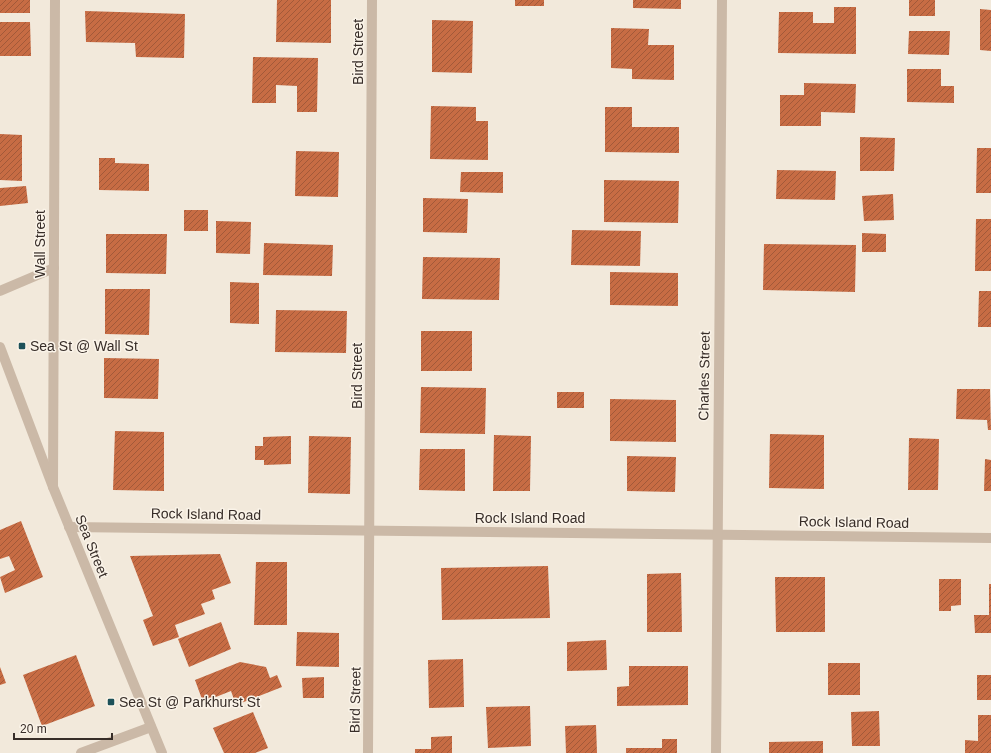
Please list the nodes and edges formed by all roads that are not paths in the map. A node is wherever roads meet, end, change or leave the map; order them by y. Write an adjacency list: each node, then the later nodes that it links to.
1 (55, 0): 4 (street, Wall Street)
2 (372, 0): 9 (street, Bird Street)
3 (722, 0): 10 (street, Charles Street)
4 (54, 268): 5 (street); 7 (street, Wall Street)
5 (0, 291)
6 (0, 347): 7 (street, Sea Street)
7 (53, 488): 8 (street, Sea Street)
8 (69, 526): 9 (street, Rock Island Road); 12 (street, Sea Street)
9 (370, 531): 10 (street, Rock Island Road); 15 (street, Bird Street)
10 (717, 534): 11 (street, Rock Island Road); 16 (street, Charles Street)
11 (991, 538)
12 (151, 728): 13 (street); 14 (street, Sea Street)
13 (81, 753)
14 (162, 753)
15 (368, 753)
16 (716, 753)

